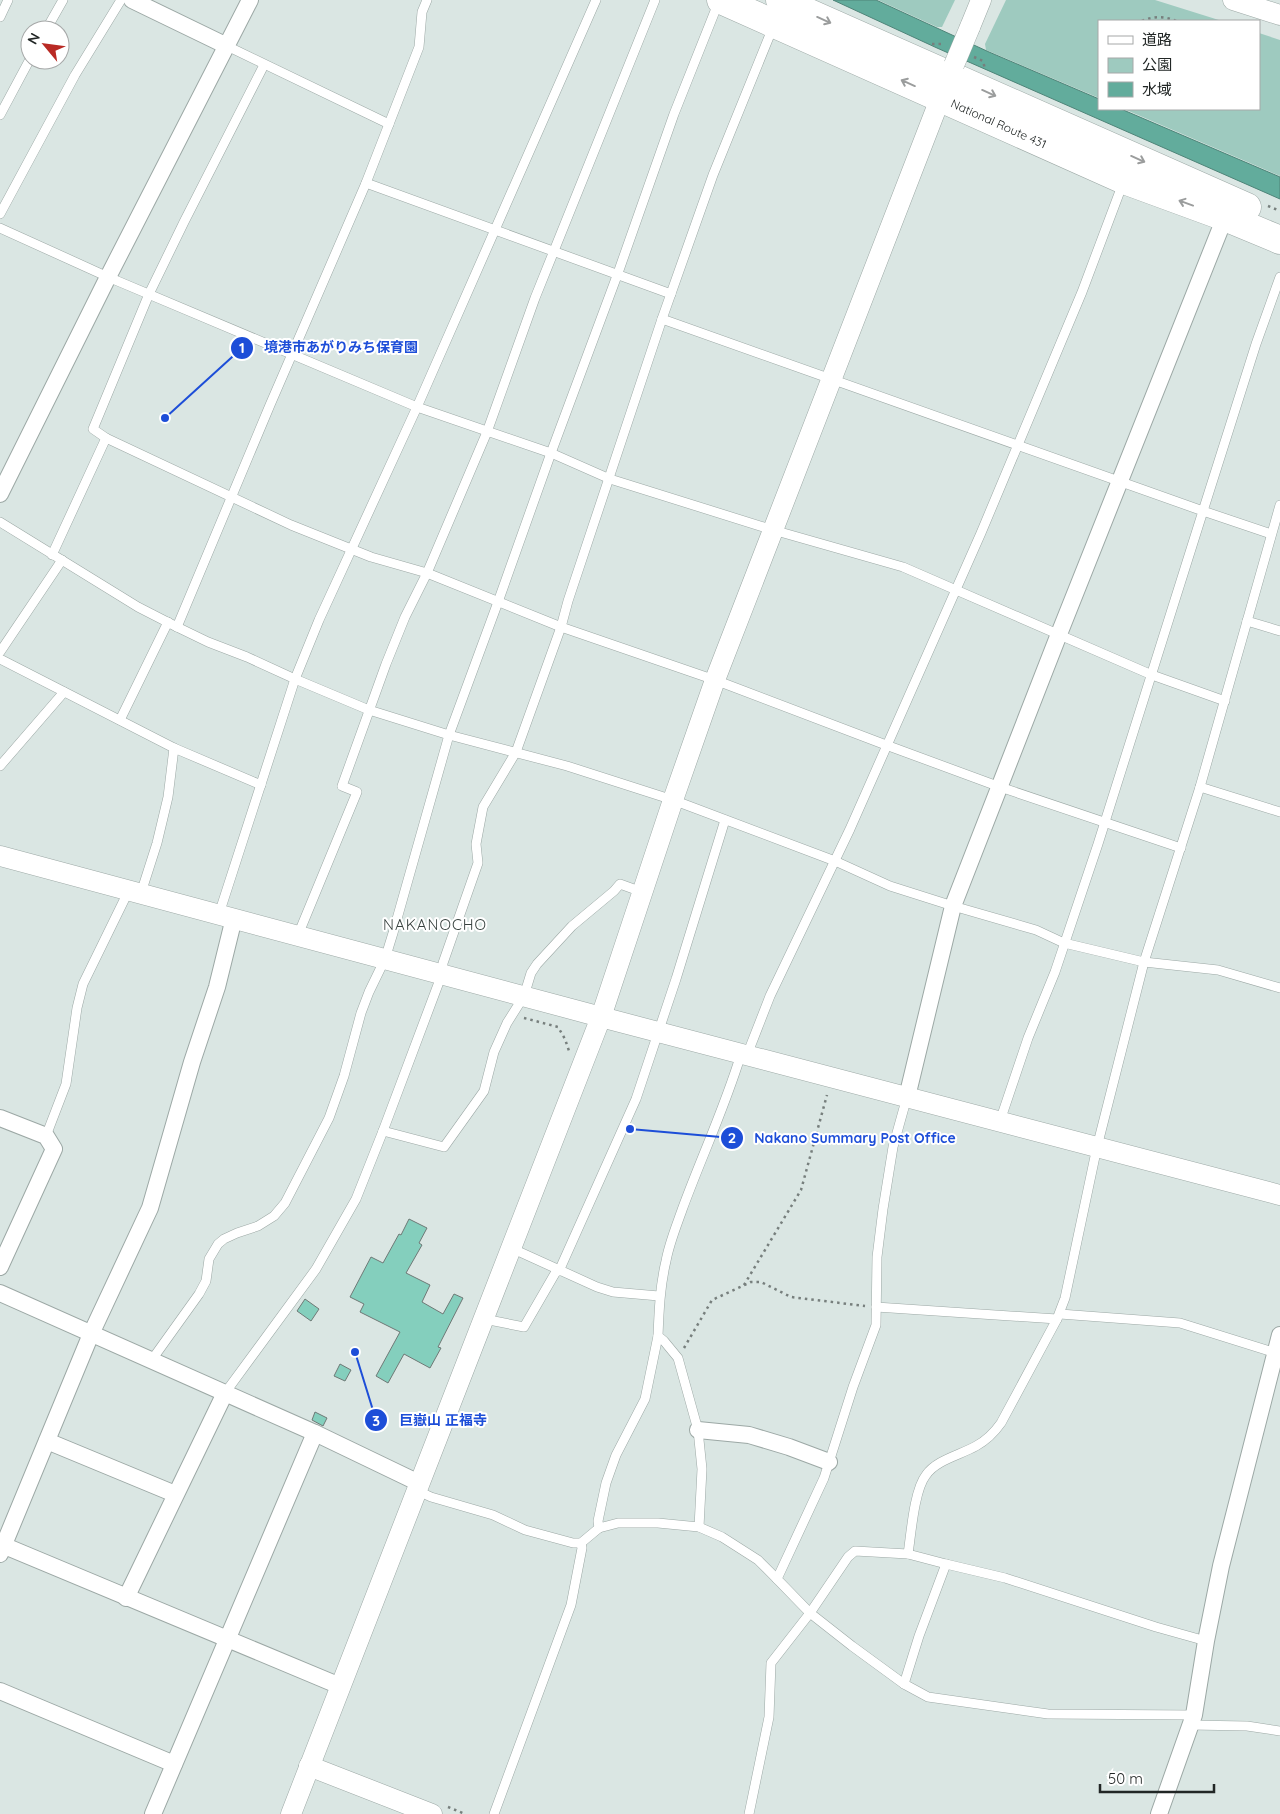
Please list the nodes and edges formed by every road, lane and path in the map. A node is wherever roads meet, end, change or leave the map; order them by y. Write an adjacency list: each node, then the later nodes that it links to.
1 (8, 0): 14 (lane)
2 (63, 0): 15 (lane)
3 (121, 0): 26 (lane)
4 (132, 0): 18 (street)
5 (250, 0): 18 (street)
6 (428, 0): 23 (lane)
7 (596, 0): 30 (lane)
8 (655, 0): 32 (lane)
9 (720, 0): 12 (highway, National Route 431); 33 (lane)
10 (981, 0): 21 (street, bridge)
11 (1234, 0): 13 (street)
12 (777, 12): 21 (highway, National Route 431); 37 (lane)
13 (1280, 15)
14 (0, 17)
15 (52, 20)
16 (1146, 20): 17 (path)
17 (1173, 20)
18 (227, 46): 19 (lane); 34 (street)
19 (264, 64): 23 (lane); 36 (lane)
20 (24, 70): 22 (lane)
21 (948, 79): 24 (highway, National Route 431); 28 (highway, National Route 431, one-way to 28); 40 (street)
22 (0, 115)
23 (389, 124): 25 (lane)
24 (1124, 180): 27 (highway, National Route 431, one-way to 24); 44 (lane)
25 (366, 183): 30 (lane); 39 (lane)
26 (0, 214)
27 (1225, 217): 31 (highway, National Route 431); 47 (street)
28 (1280, 221)
29 (0, 228): 34 (lane)
30 (494, 230): 32 (lane); 41 (lane)
31 (1280, 240)
32 (554, 250): 33 (lane); 42 (lane)
33 (618, 273): 37 (lane); 45 (lane)
34 (108, 277): 36 (lane); 48 (street)
35 (1280, 277): 51 (lane)
36 (149, 294): 39 (lane); 43 (lane)
37 (671, 294): 38 (lane)
38 (662, 319): 40 (lane); 46 (lane)
39 (292, 356): 41 (lane); 49 (lane)
40 (832, 379): 44 (lane); 53 (street)
41 (417, 407): 42 (lane); 55 (lane)
42 (487, 432): 45 (lane); 58 (lane)
43 (106, 438): 49 (lane); 56 (lane)
44 (1018, 445): 47 (lane); 59 (lane)
45 (551, 453): 46 (lane); 60 (lane)
46 (610, 479): 53 (lane); 64 (lane)
47 (1121, 481): 51 (lane); 66 (street)
48 (0, 494)
49 (231, 496): 55 (lane); 63 (lane)
50 (1280, 505): 54 (lane)
51 (1203, 511): 54 (lane); 69 (lane)
52 (0, 522): 56 (lane)
53 (773, 530): 59 (lane); 71 (street)
54 (1271, 534): 61 (lane)
55 (352, 550): 58 (lane); 70 (lane)
56 (52, 554): 57 (lane)
57 (62, 560): 62 (lane); 67 (lane)
58 (427, 574): 60 (lane); 74 (lane)
59 (955, 590): 66 (lane); 77 (lane)
60 (498, 602): 64 (lane); 76 (lane)
61 (1247, 621): 65 (lane); 73 (lane)
62 (168, 622): 63 (lane); 75 (lane)
63 (177, 627): 70 (lane)
64 (561, 627): 71 (lane); 79 (lane)
65 (1280, 631)
66 (1059, 634): 69 (lane); 82 (street)
67 (0, 652)
68 (0, 660): 72 (lane)
69 (1152, 674): 73 (lane); 87 (lane)
70 (295, 679): 74 (lane); 81 (lane)
71 (716, 680): 77 (lane); 84 (street)
72 (64, 692): 75 (lane); 80 (lane)
73 (1225, 701): 83 (lane)
74 (369, 710): 76 (lane); 95 (lane)
75 (120, 720): 78 (lane)
76 (449, 735): 79 (lane); 97 (lane)
77 (886, 745): 82 (lane); 90 (lane)
78 (174, 748): 81 (lane); 91 (lane)
79 (516, 752): 84 (lane); 99 (lane)
80 (0, 766)
81 (261, 785): 94 (lane)
82 (1000, 787): 87 (lane); 93 (street)
83 (1200, 788): 85 (lane); 88 (lane)
84 (673, 800): 86 (lane); 92 (street)
85 (1280, 812)
86 (725, 820): 90 (lane); 104 (lane)
87 (1104, 822): 88 (lane); 96 (lane)
88 (1180, 848): 98 (lane)
89 (0, 856): 91 (street)
90 (835, 861): 93 (lane); 105 (lane)
91 (135, 892): 94 (street); 112 (lane)
92 (642, 892): 101 (lane); 103 (street)
93 (953, 906): 96 (lane); 108 (street)
94 (227, 916): 95 (street); 124 (street)
95 (298, 936): 97 (street)
96 (1064, 943): 98 (lane); 110 (lane)
97 (385, 959): 99 (street); 129 (lane)
98 (1144, 962): 100 (lane); 113 (lane)
99 (442, 974): 101 (street); 111 (lane)
100 (1280, 988)
101 (524, 996): 103 (street); 111 (lane)
102 (517, 1017): 106 (path)
103 (602, 1017): 104 (street); 115 (street)
104 (658, 1032): 105 (street); 117 (lane)
105 (744, 1054): 107 (street); 120 (lane)
106 (568, 1058)
107 (832, 1077): 108 (street); 118 (path)
108 (908, 1097): 110 (street); 121 (lane)
109 (0, 1118): 112 (street)
110 (1000, 1121): 113 (street)
111 (383, 1131): 130 (lane)
112 (46, 1136): 116 (street)
113 (1097, 1147): 114 (street); 122 (lane)
114 (1280, 1195)
115 (511, 1248): 117 (lane); 123 (street)
116 (0, 1267)
117 (558, 1270): 120 (lane); 123 (lane)
118 (743, 1286): 121 (path); 128 (path)
119 (0, 1293): 124 (street)
120 (660, 1296): 125 (lane)
121 (876, 1307): 122 (lane); 134 (lane)
122 (1058, 1317): 127 (lane); 141 (lane)
123 (483, 1318): 135 (street)
124 (92, 1334): 129 (street); 133 (street)
125 (658, 1336): 128 (lane); 138 (lane)
126 (1280, 1336): 127 (street)
127 (1278, 1353): 147 (street)
128 (678, 1358): 131 (lane)
129 (151, 1361): 130 (street)
130 (226, 1393): 132 (street); 136 (street)
131 (698, 1430): 134 (street); 137 (lane)
132 (315, 1433): 135 (street); 146 (street)
133 (47, 1441): 136 (street); 140 (street)
134 (829, 1462): 143 (lane)
135 (417, 1486): 139 (lane); 149 (street)
136 (175, 1494): 144 (street)
137 (700, 1527): 138 (lane); 143 (lane)
138 (599, 1528): 139 (lane)
139 (581, 1543): 159 (lane)
140 (1, 1548): 144 (street)
141 (908, 1554): 142 (lane); 145 (lane)
142 (946, 1564): 147 (lane); 148 (lane)
143 (777, 1579): 145 (lane)
144 (126, 1598): 146 (street)
145 (810, 1613): 148 (lane); 160 (lane)
146 (228, 1638): 149 (street); 153 (street)
147 (1206, 1641): 151 (street)
148 (904, 1684): 151 (lane)
149 (340, 1686): 154 (street)
150 (0, 1691): 153 (street)
151 (1192, 1720): 152 (lane); 161 (street)
152 (1280, 1731)
153 (174, 1764): 156 (street)
154 (310, 1766): 155 (street); 157 (street)
155 (440, 1811): 158 (path)
156 (153, 1814)
157 (291, 1814)
158 (465, 1814)
159 (494, 1814)
160 (749, 1814)
161 (1158, 1814)

